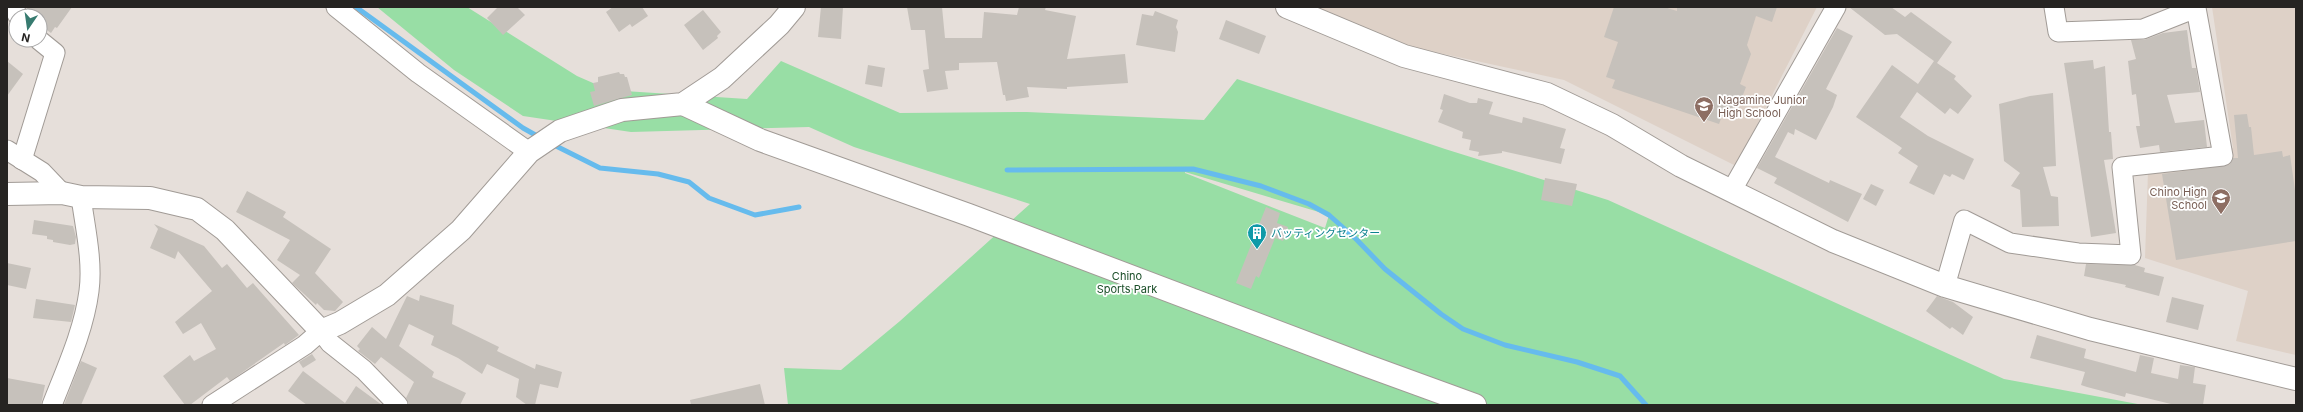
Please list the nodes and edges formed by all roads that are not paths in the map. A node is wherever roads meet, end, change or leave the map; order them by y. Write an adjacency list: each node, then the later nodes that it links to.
1 (336, 7): 8 (street)
2 (794, 7): 7 (street)
3 (1287, 7): 10 (street)
4 (1836, 7): 10 (street)
5 (2054, 7): 13 (street)
6 (48, 47): 9 (street)
7 (683, 104): 8 (street); 19 (street)
8 (529, 152): 14 (street)
9 (15, 155): 12 (street)
10 (1732, 190): 13 (street)
11 (7, 194): 12 (street)
12 (72, 195): 14 (street); 16 (street)
13 (1944, 286): 15 (street)
14 (320, 331): 17 (street); 18 (street)
15 (2296, 378)
16 (52, 405)
17 (212, 405)
18 (398, 405)
19 (1475, 405)

